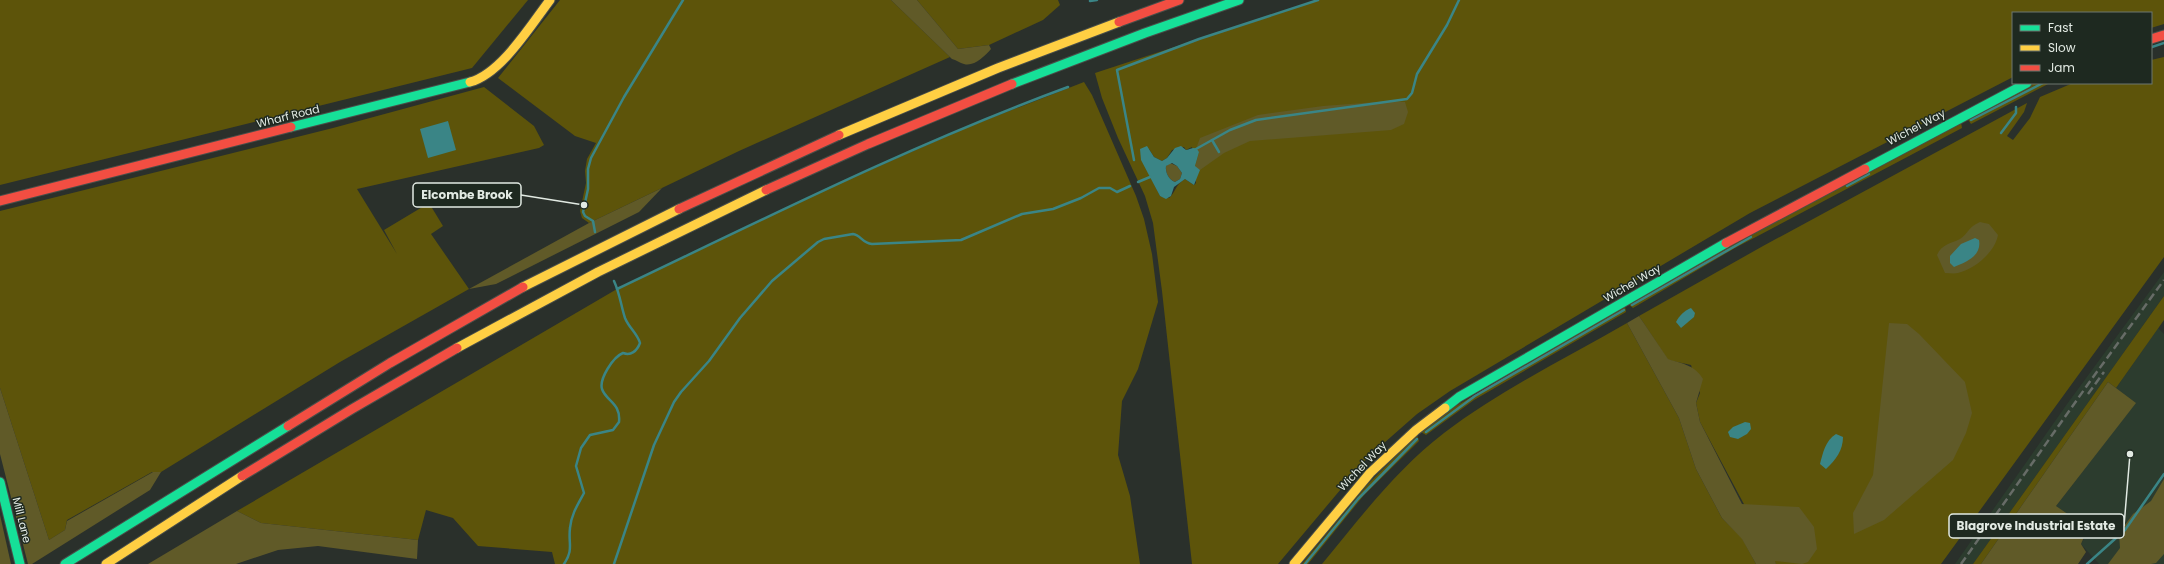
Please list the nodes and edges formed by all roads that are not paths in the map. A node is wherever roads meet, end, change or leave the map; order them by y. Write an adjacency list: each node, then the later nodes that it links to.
1 (550, 0): 7 (main road, Wharf Road)
2 (1179, 0): 10 (main road)
3 (1239, 0): 11 (main road)
4 (2164, 36): 5 (main road)
5 (2152, 39)
6 (2025, 84): 12 (main road, Wichel Way)
7 (0, 201)
8 (0, 482): 9 (main road, Mill Lane)
9 (20, 564)
10 (65, 564)
11 (106, 564)
12 (1294, 564)

